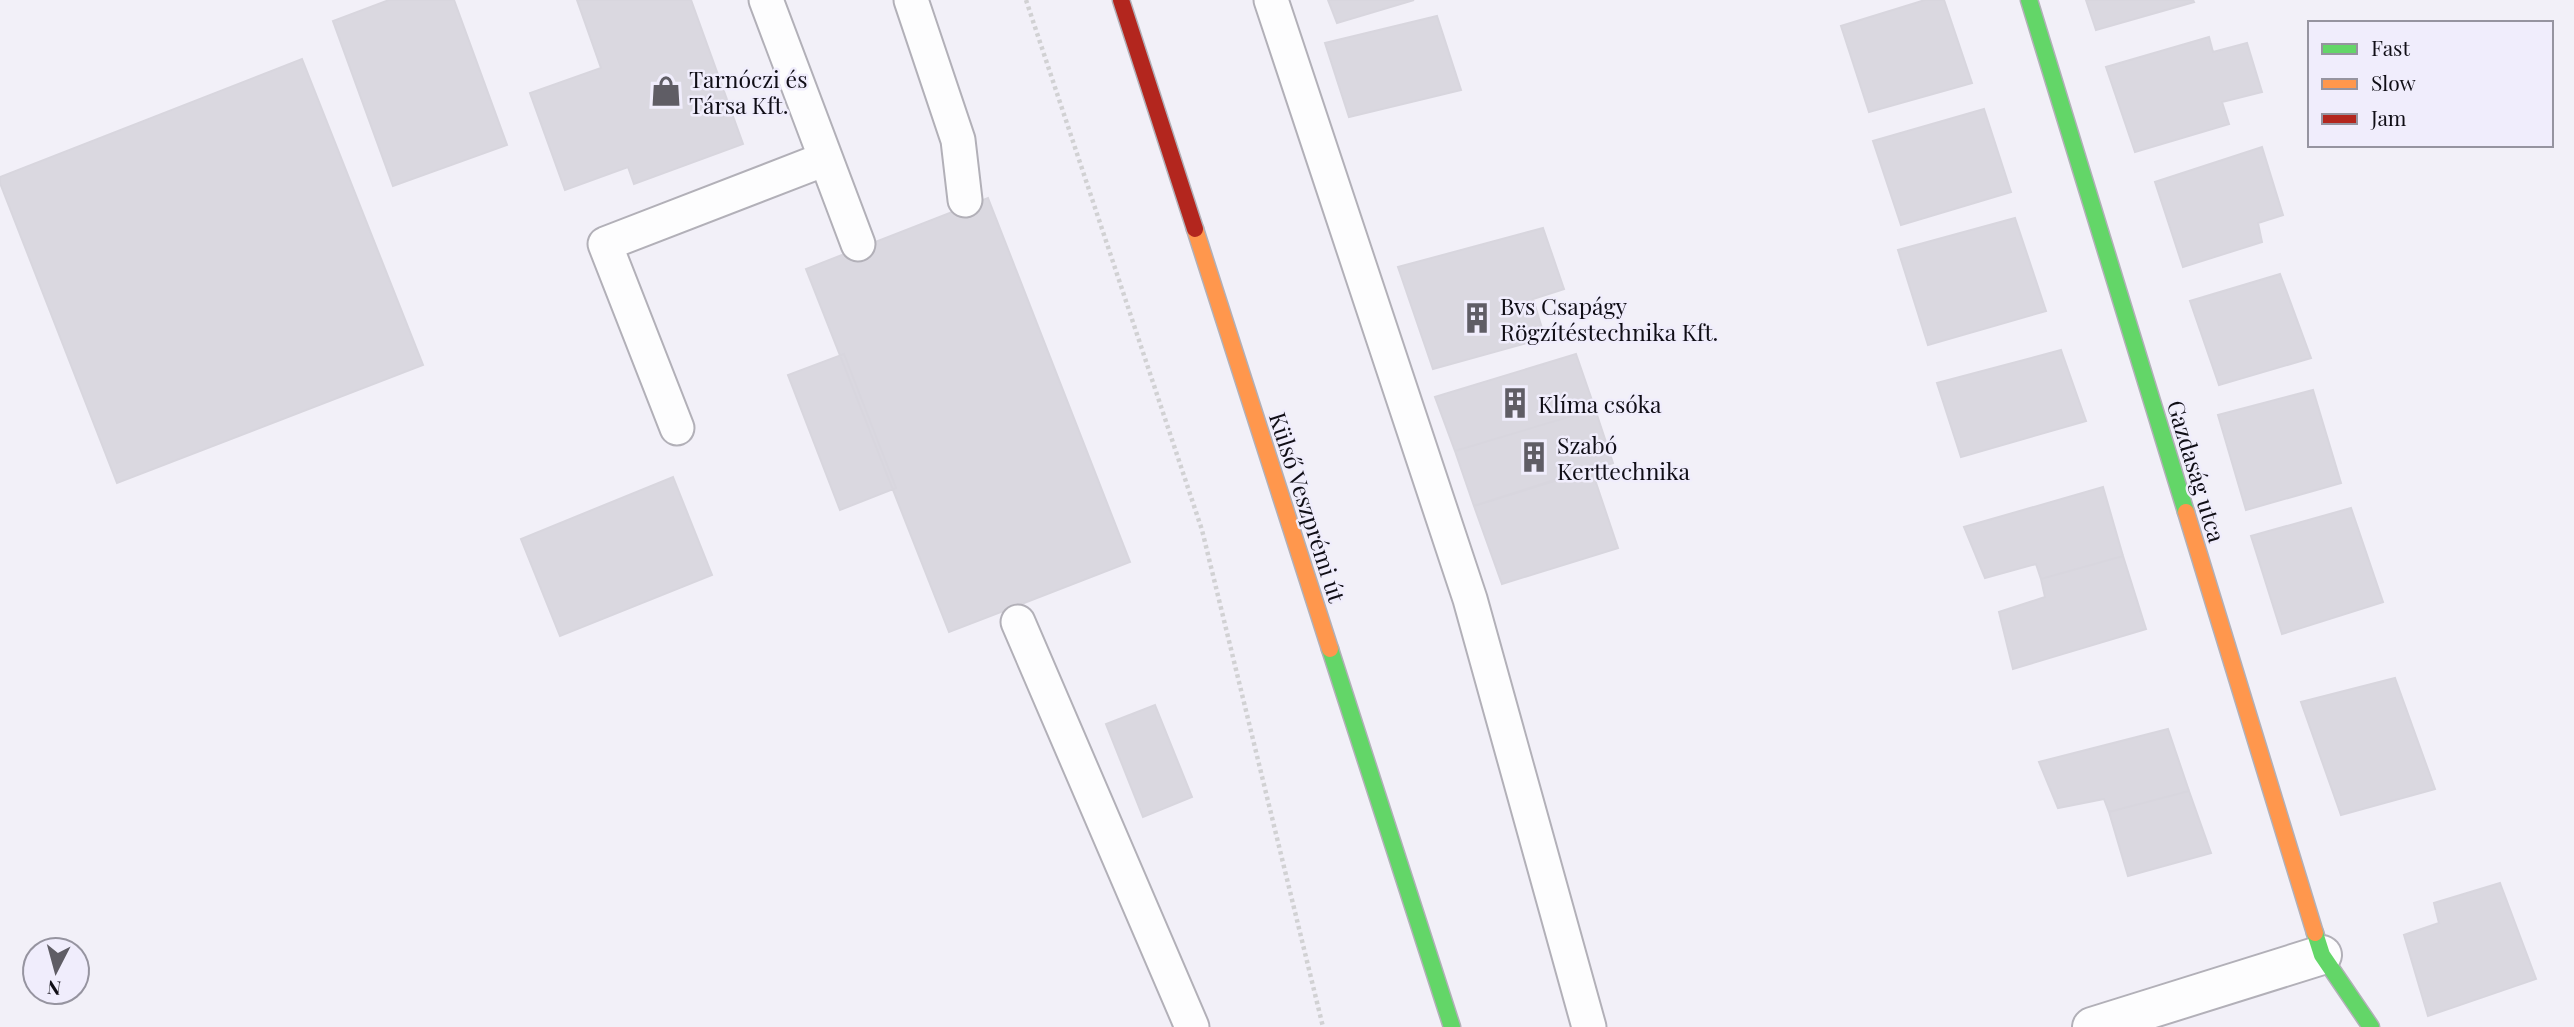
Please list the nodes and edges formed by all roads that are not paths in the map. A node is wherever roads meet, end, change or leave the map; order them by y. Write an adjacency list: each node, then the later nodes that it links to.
1 (766, 0): 6 (lane)
2 (911, 0): 7 (lane)
3 (1121, 0): 13 (street, Külső Veszprémi út)
4 (1271, 0): 14 (lane)
5 (2029, 0): 11 (street, Gazdaság utca)
6 (825, 159): 8 (lane); 9 (lane)
7 (965, 200)
8 (858, 244)
9 (677, 428)
10 (1018, 622): 12 (lane)
11 (2322, 955): 15 (street); 16 (street, Gazdaság utca)
12 (1192, 1027)
13 (1452, 1027)
14 (1588, 1027)
15 (2092, 1027)
16 (2371, 1027)

